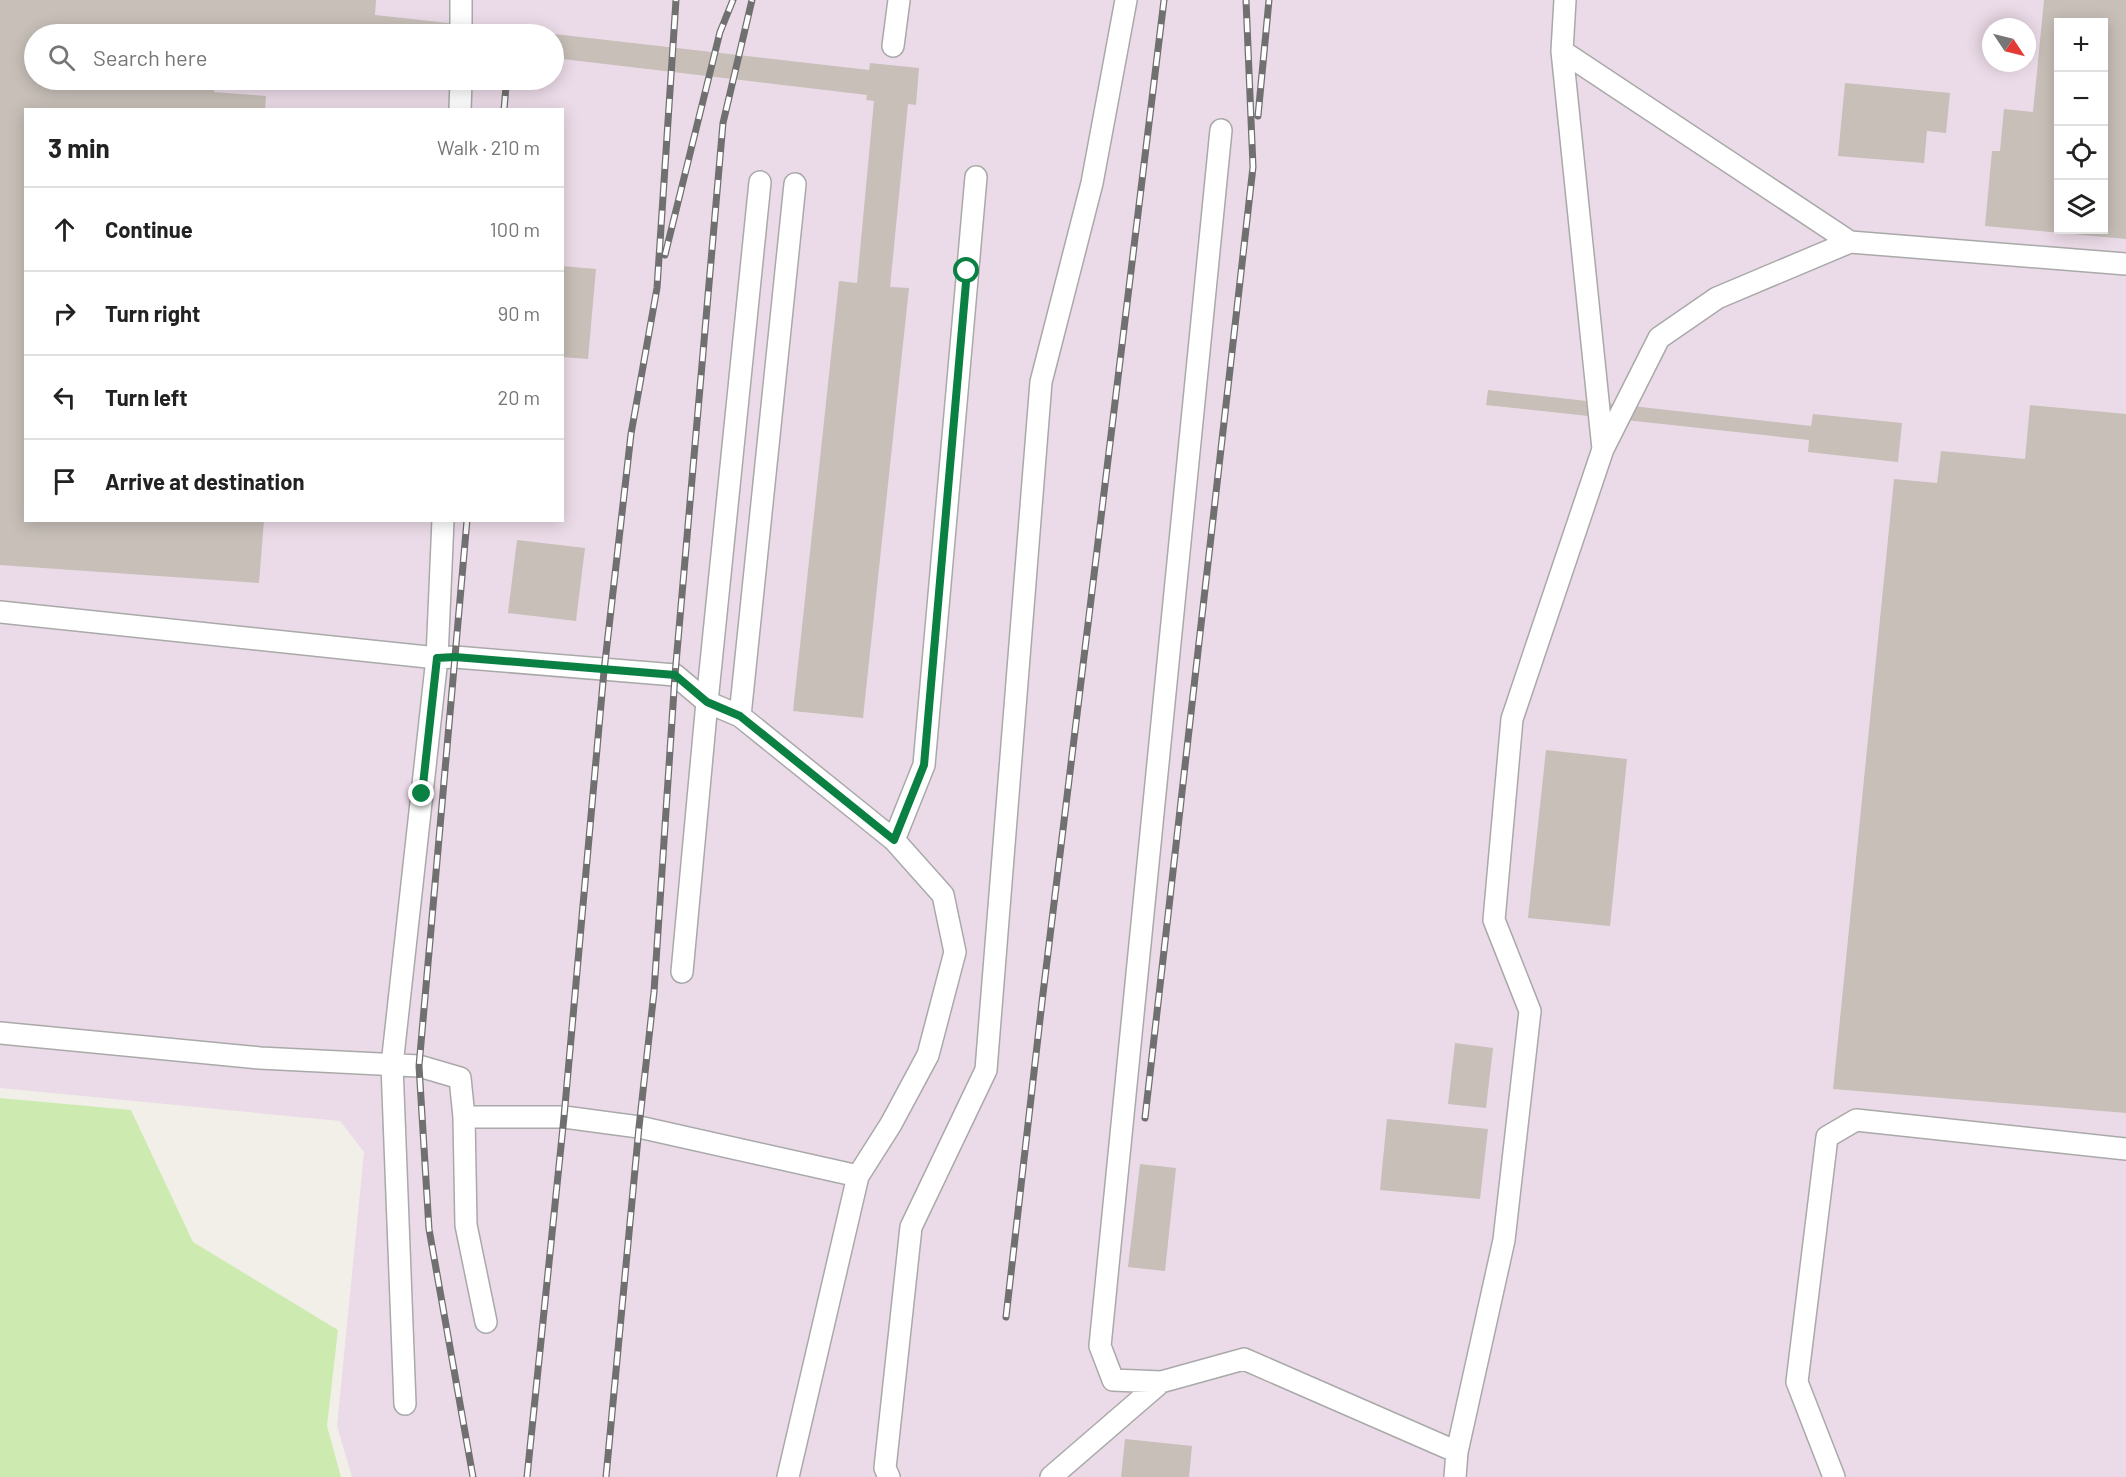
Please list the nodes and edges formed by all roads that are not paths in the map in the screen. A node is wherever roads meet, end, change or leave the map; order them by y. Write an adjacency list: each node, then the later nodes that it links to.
1 (461, 0): 5 (lane)
2 (898, 0): 6 (lane)
3 (1126, 0): 34 (lane)
4 (1565, 0): 7 (lane)
5 (461, 24)
6 (893, 46)
7 (1562, 51): 14 (lane); 16 (lane)
8 (460, 90): 9 (lane)
9 (460, 108)
10 (1221, 130): 30 (lane)
11 (976, 177): 22 (lane)
12 (760, 182): 20 (lane)
13 (795, 184): 21 (lane)
14 (1850, 242): 15 (lane); 16 (lane)
15 (2126, 264)
16 (1603, 449): 32 (lane)
17 (443, 522): 19 (lane)
18 (0, 612): 19 (lane)
19 (437, 658): 20 (lane); 25 (lane)
20 (707, 702): 21 (lane); 23 (lane)
21 (740, 716): 22 (lane)
22 (894, 840): 28 (lane)
23 (682, 972)
24 (0, 1033): 25 (lane)
25 (392, 1065): 26 (lane); 31 (lane)
26 (464, 1118): 28 (lane); 29 (lane)
27 (2126, 1149): 37 (lane)
28 (858, 1176): 33 (lane)
29 (486, 1322)
30 (1161, 1382): 32 (lane); 35 (lane)
31 (405, 1404)
32 (1457, 1452): 36 (lane)
33 (788, 1477)
34 (889, 1477)
35 (1051, 1477)
36 (1455, 1477)
37 (1834, 1477)

